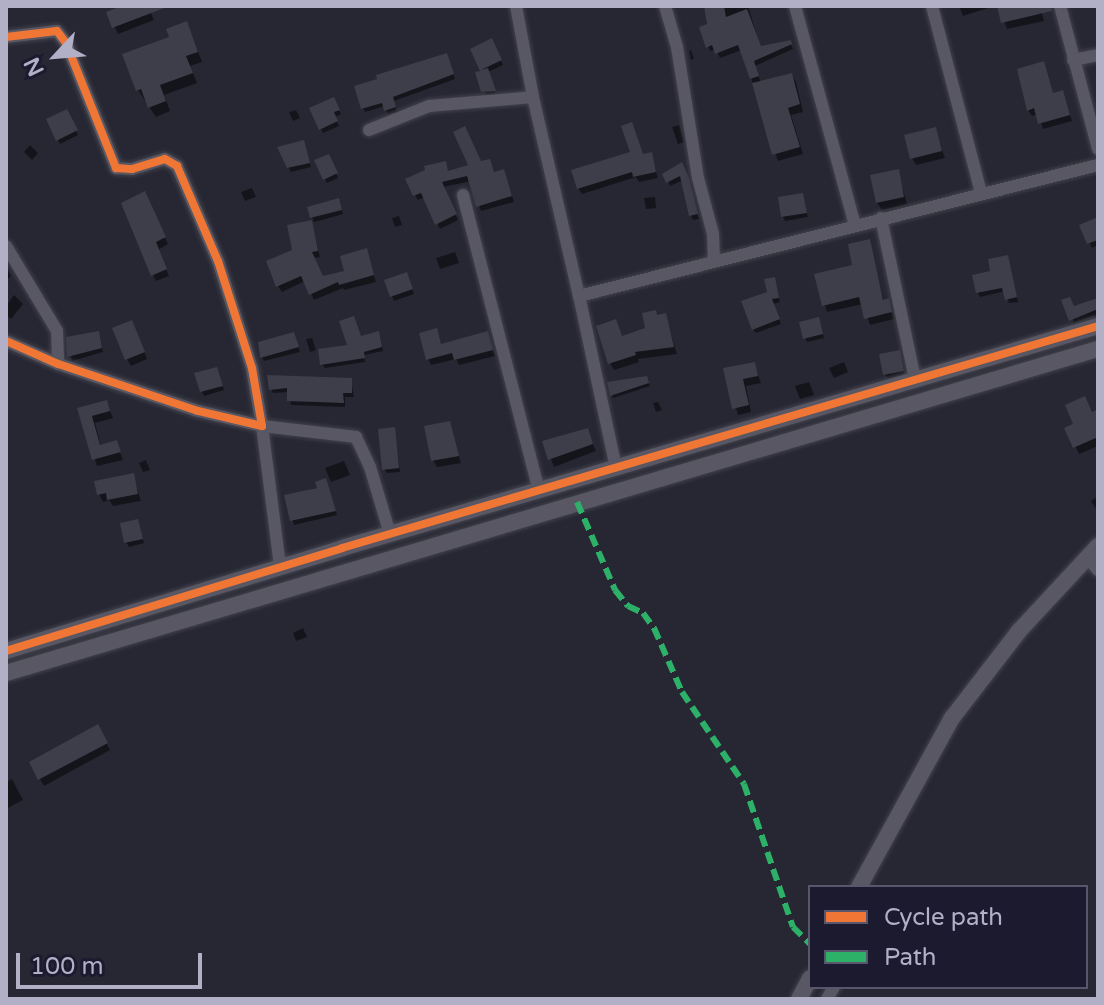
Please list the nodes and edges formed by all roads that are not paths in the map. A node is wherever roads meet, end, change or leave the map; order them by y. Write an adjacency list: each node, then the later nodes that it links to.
1 (516, 6): 9 (street)
2 (665, 6): 18 (street)
3 (795, 6): 16 (street)
4 (932, 6): 13 (street)
5 (1060, 6): 8 (street)
6 (6, 37): 25 (street)
7 (1098, 55): 8 (street)
8 (1073, 60): 11 (street)
9 (533, 97): 10 (street); 19 (street)
10 (369, 130)
11 (1098, 149)
12 (1098, 165): 13 (street)
13 (981, 193): 15 (street)
14 (463, 195): 27 (street)
15 (881, 218): 16 (street); 24 (street)
16 (855, 225): 18 (street)
17 (6, 246): 23 (street)
18 (714, 259): 19 (street)
19 (579, 296): 26 (street)
20 (1098, 326): 24 (street)
21 (6, 341): 23 (street)
22 (1098, 349): 32 (street)
23 (58, 364): 25 (street)
24 (915, 380): 26 (street)
25 (262, 426): 28 (street); 31 (street)
26 (616, 468): 27 (street)
27 (539, 490): 28 (street)
28 (390, 534): 29 (street)
29 (342, 548): 31 (street); 32 (street)
30 (1094, 558): 35 (street)
31 (280, 566): 33 (street)
32 (350, 568): 34 (street)
33 (6, 651)
34 (6, 673)
35 (860, 885)

